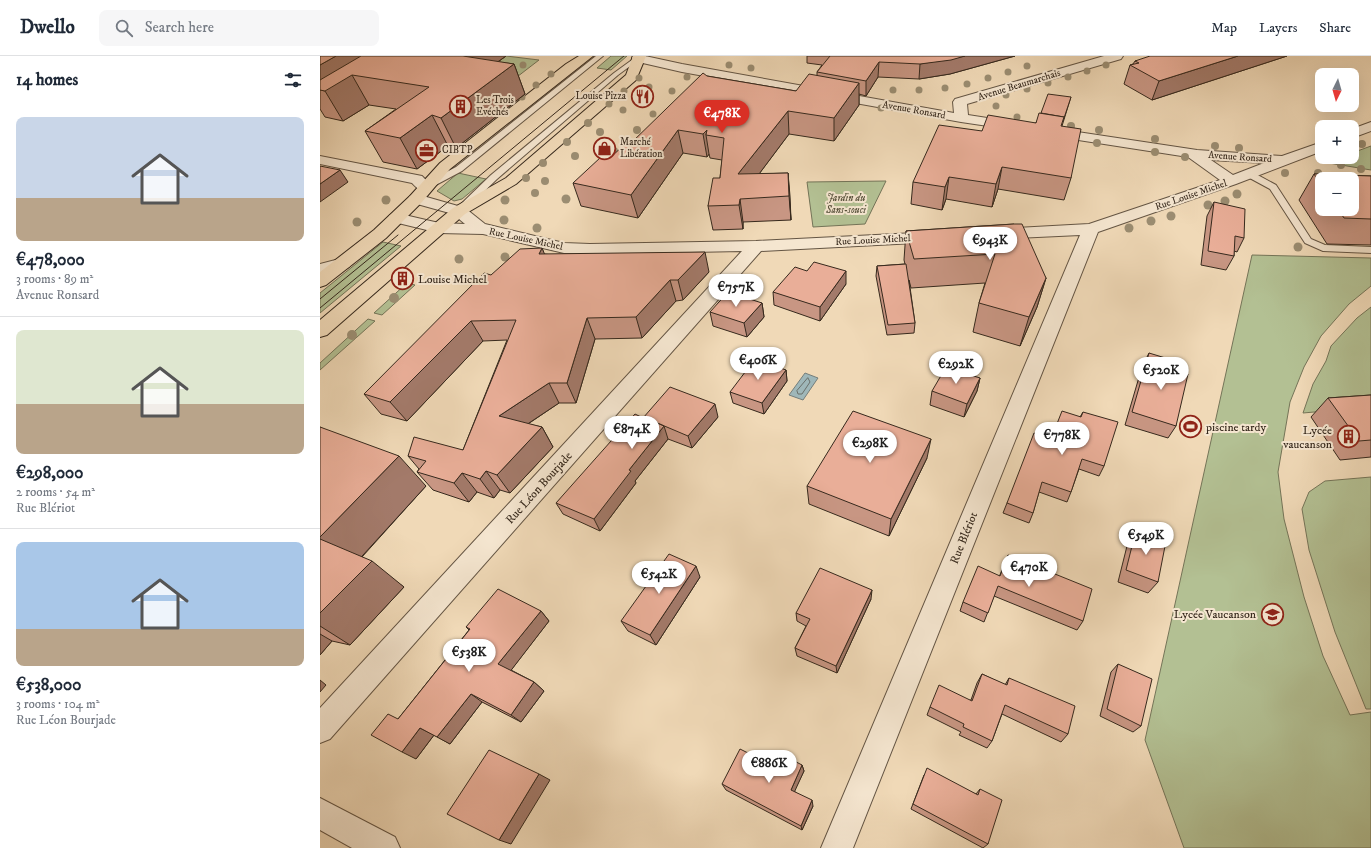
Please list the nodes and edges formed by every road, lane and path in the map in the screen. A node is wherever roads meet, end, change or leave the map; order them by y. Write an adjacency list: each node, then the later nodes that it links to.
1 (587, 56): 14 (main road)
2 (600, 56): 14 (lane)
3 (1116, 56): 5 (street, Avenue Beaumarchais)
4 (639, 57): 5 (street, Avenue Ronsard); 15 (main road)
5 (961, 118): 9 (street, Avenue Ronsard)
6 (1371, 126): 7 (street)
7 (1359, 131)
8 (1315, 149): 11 (street, Rue Louise Michel)
9 (1192, 154): 11 (street, Avenue Ronsard); 13 (street, Avenue Ronsard)
10 (320, 160): 14 (street, Rue Louise Michel)
11 (1287, 161): 12 (street, Rue Louise Michel)
12 (1249, 174): 13 (street, Rue Louise Michel); 23 (lane)
13 (1231, 181): 19 (street, Rue Louise Michel)
14 (421, 193): 15 (street, Rue Louise Michel); 16 (main road)
15 (459, 211): 17 (main road); 18 (street, Rue Louise Michel)
16 (396, 218): 17 (street, Rue Louise Michel); 24 (main road)
17 (439, 228): 18 (street, Rue Louise Michel); 27 (main road)
18 (483, 229): 22 (street, Rue Louise Michel)
19 (1091, 229): 20 (street, Rue Louise Michel); 31 (street, Rue Blériot)
20 (980, 234)
21 (949, 236): 22 (street, Rue Louise Michel)
22 (756, 246): 28 (street, Rue Léon Bourjade)
23 (1371, 250)
24 (343, 263): 25 (street); 26 (main road)
25 (320, 270)
26 (320, 281)
27 (320, 330)
28 (320, 730)
29 (320, 813): 30 (street)
30 (384, 848)
31 (837, 848)

